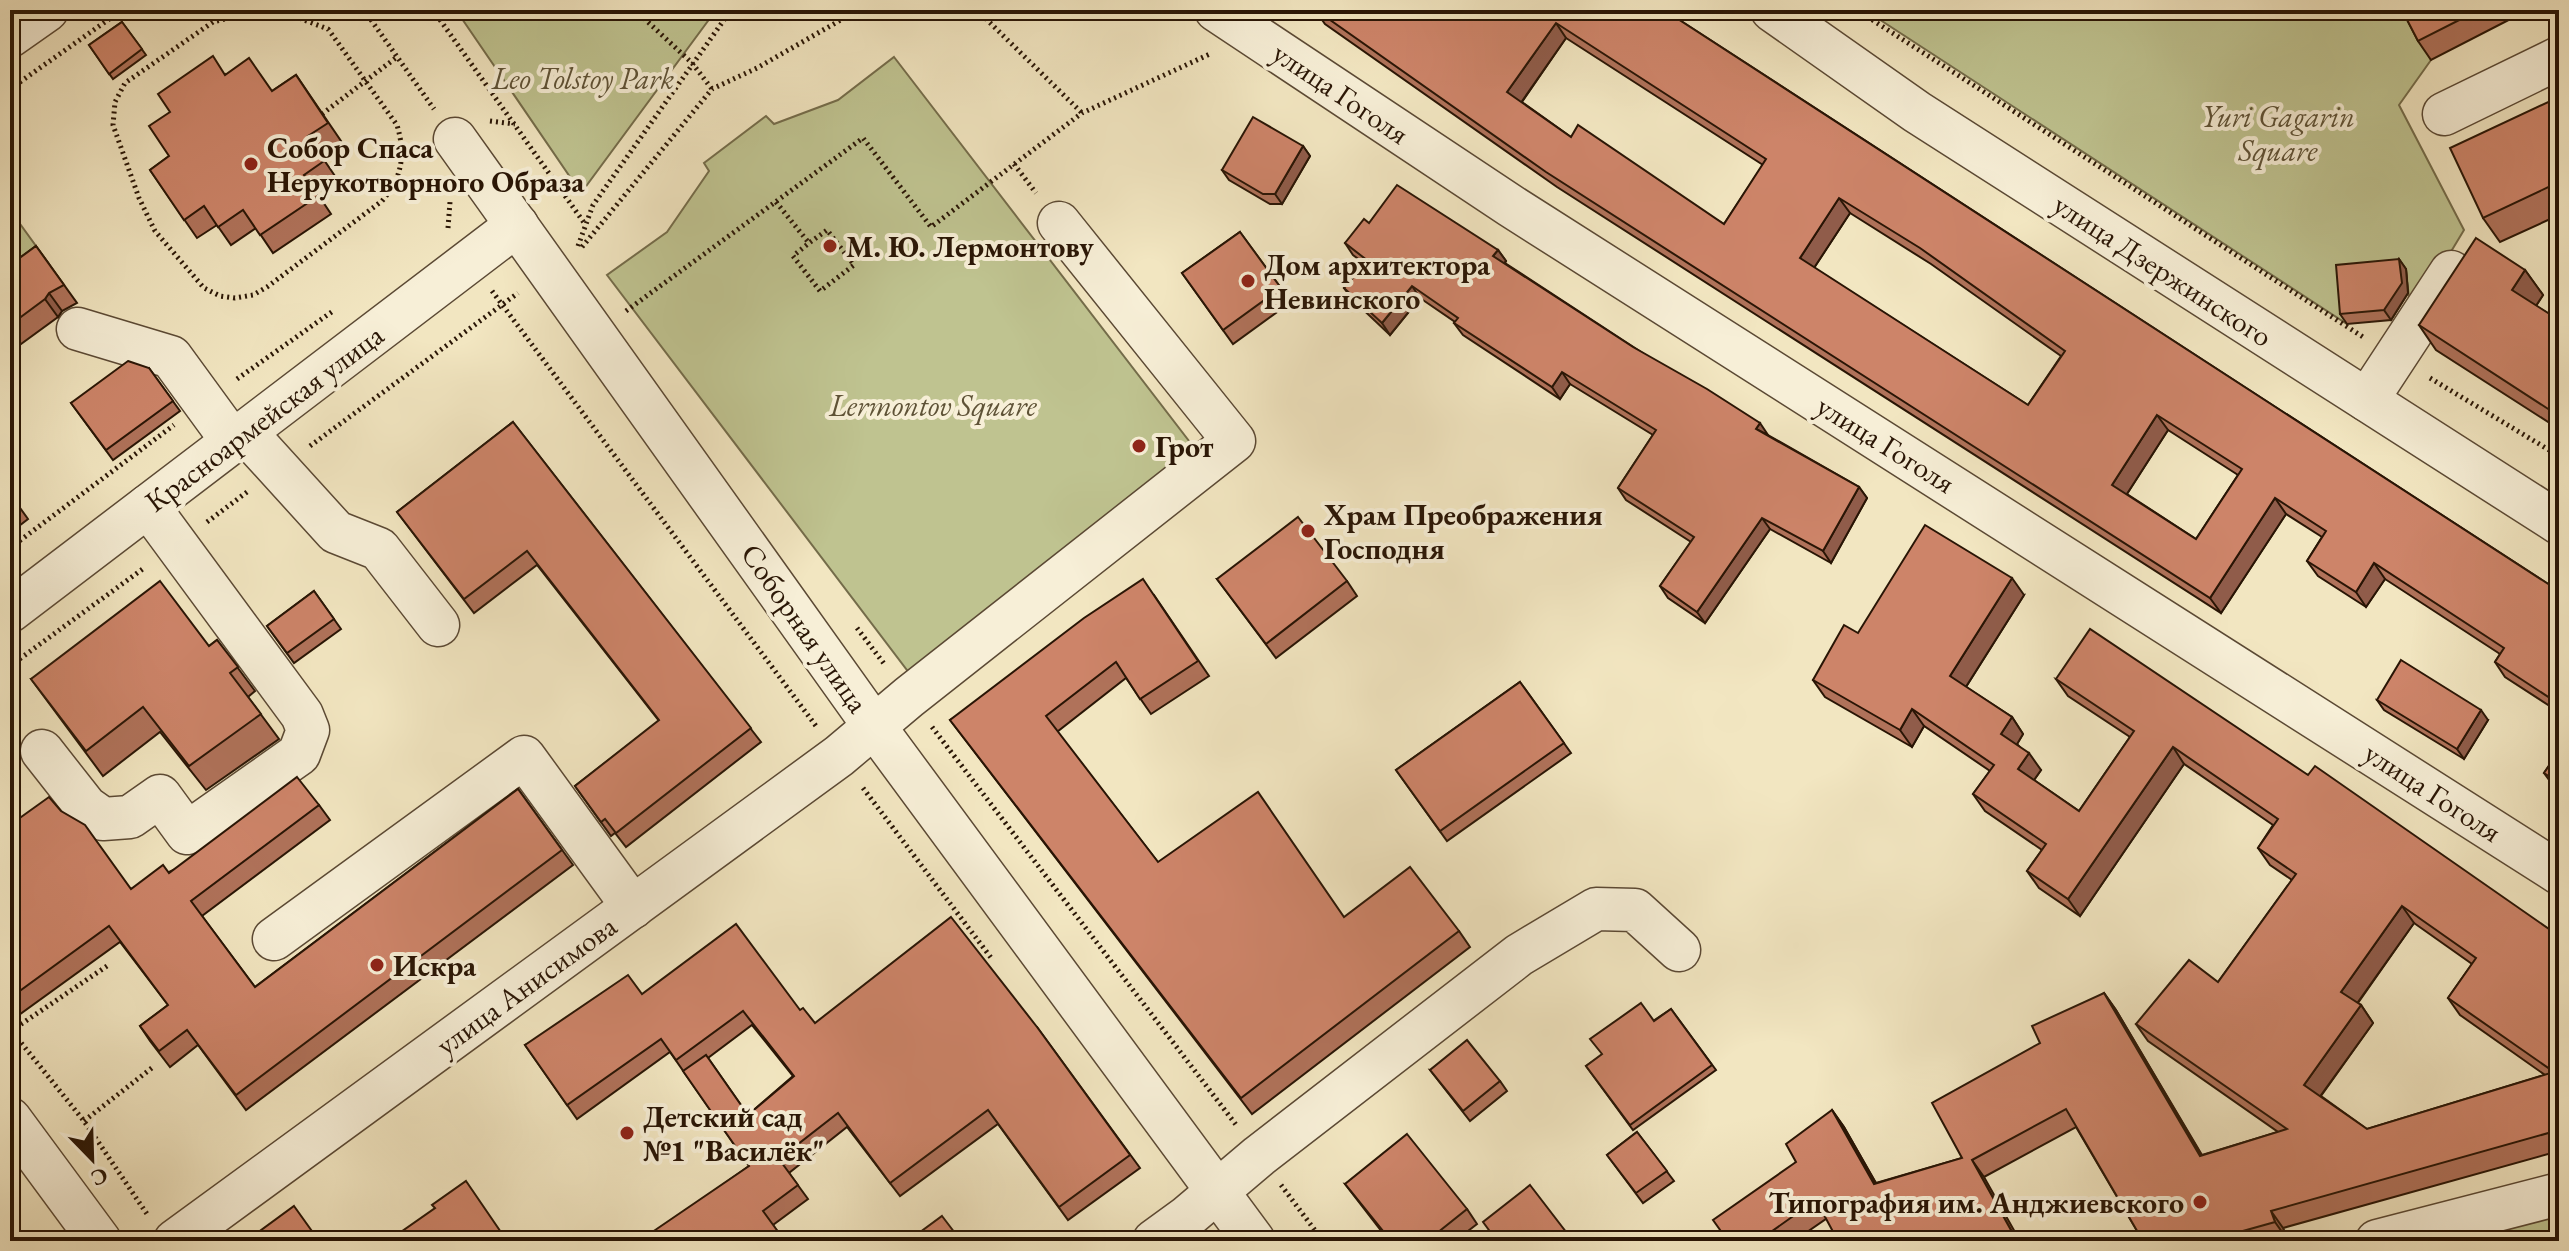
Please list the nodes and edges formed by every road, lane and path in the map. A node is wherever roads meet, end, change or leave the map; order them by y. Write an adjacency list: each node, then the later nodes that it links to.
1 (47, 10): 13 (street)
2 (122, 10): 18 (path)
3 (364, 10): 14 (path)
4 (433, 10): 26 (path)
5 (635, 10): 16 (path)
6 (731, 10): 16 (path)
7 (858, 10): 19 (path)
8 (977, 10): 20 (path)
9 (1216, 10): 12 (street, улица Гоголя)
10 (1772, 10): 35 (street, улица Дзержинского)
11 (1857, 10): 34 (path)
12 (1253, 34): 20 (path); 46 (street, улица Гоголя)
13 (10, 36)
14 (397, 57): 17 (path); 23 (path)
15 (2559, 58): 22 (street)
16 (692, 63): 19 (path); 26 (path)
17 (365, 81): 17 (path); 21 (path)
18 (10, 89)
19 (712, 89): 26 (path)
20 (1082, 113): 24 (path)
21 (322, 114)
22 (2444, 114)
23 (455, 139): 27 (street, Соборная улица)
24 (776, 202): 28 (path); 32 (path)
25 (1059, 223): 43 (street, улица Анисимова)
26 (585, 224)
27 (517, 225): 29 (street, Соборная улица); 36 (street, Красноармейская улица)
28 (809, 243): 28 (path)
29 (551, 270): 31 (path); 44 (street, Соборная улица)
30 (2451, 272): 34 (street)
31 (502, 304)
32 (622, 314)
33 (78, 329): 36 (street)
34 (2394, 356): 35 (street); 37 (path)
35 (2367, 400): 39 (street, улица Дзержинского)
36 (239, 437): 38 (street, Красноармейская улица); 42 (street)
37 (2559, 456)
38 (148, 506): 40 (street, Красноармейская улица); 45 (street)
39 (2559, 523)
40 (10, 611)
41 (852, 621): 43 (path)
42 (438, 625)
43 (909, 697): 44 (street, улица Анисимова); 55 (path)
44 (874, 726): 47 (street, улица Анисимова); 56 (street, Соборная улица)
45 (42, 751)
46 (2559, 873)
47 (633, 907): 48 (street); 58 (street, улица Анисимова)
48 (274, 939)
49 (1679, 950): 55 (street)
50 (107, 966): 51 (path)
51 (11, 1030): 54 (path)
52 (153, 1067): 54 (path)
53 (10, 1119): 59 (street)
54 (84, 1121): 58 (path)
55 (1259, 1156): 56 (street); 62 (path)
56 (1217, 1192): 60 (street); 61 (street, Соборная улица)
57 (2559, 1194): 63 (street)
58 (163, 1231)
59 (100, 1241)
60 (1154, 1241)
61 (1254, 1241)
62 (1323, 1241)
63 (2377, 1241)

